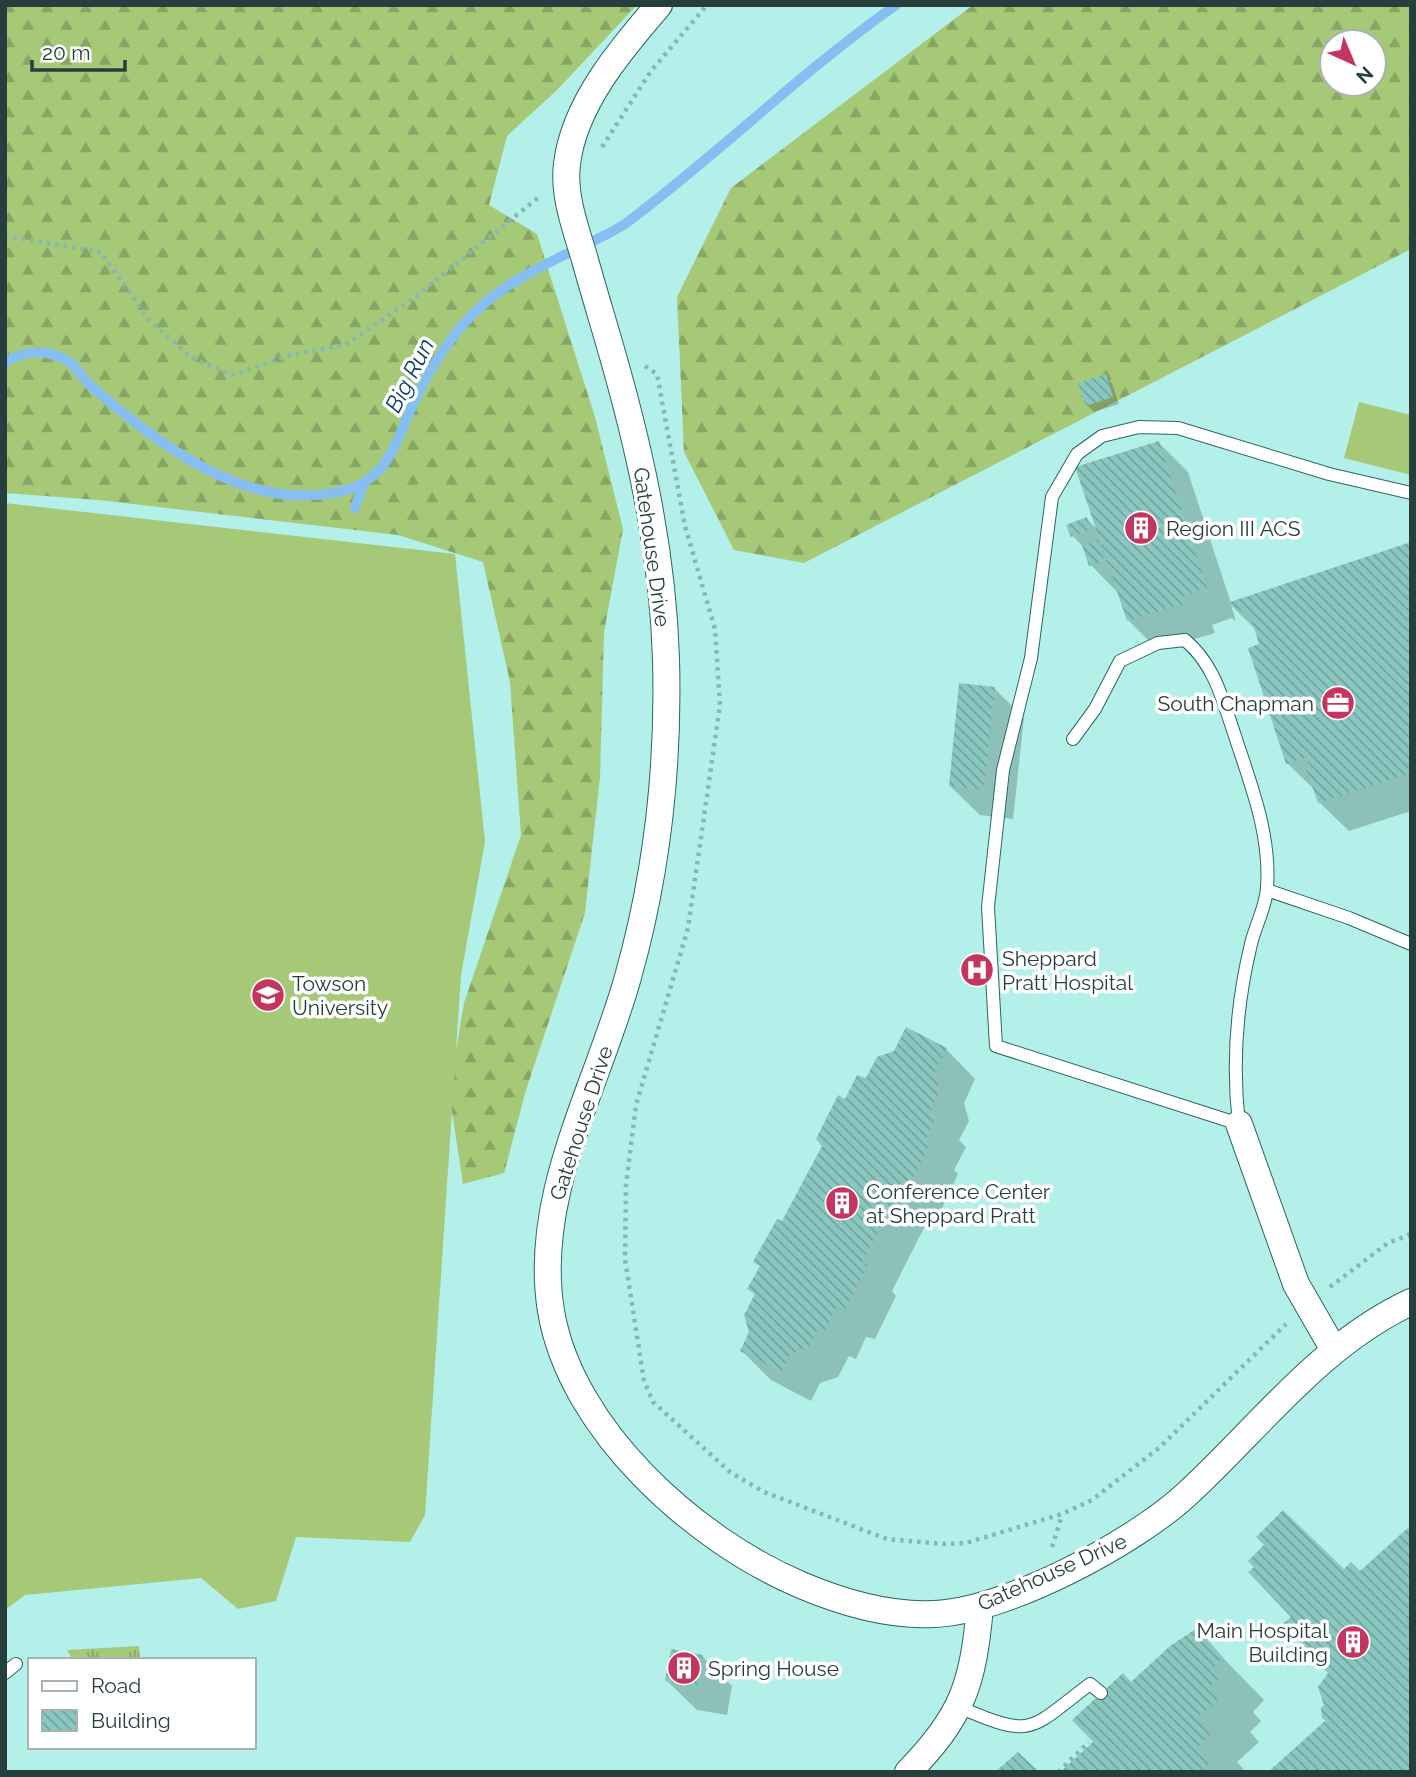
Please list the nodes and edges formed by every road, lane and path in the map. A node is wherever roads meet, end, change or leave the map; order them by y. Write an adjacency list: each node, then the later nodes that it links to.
1 (659, 5): 4 (street, Gatehouse Drive)
2 (707, 5): 3 (path)
3 (594, 155)
4 (566, 174): 5 (path); 17 (street, Gatehouse Drive)
5 (7, 236)
6 (639, 362): 15 (path)
7 (1411, 493): 11 (lane)
8 (1073, 739): 9 (lane)
9 (1267, 890): 10 (lane); 11 (lane)
10 (1411, 944)
11 (1239, 1124): 16 (street)
12 (1411, 1234): 13 (path)
13 (1329, 1287)
14 (1411, 1302): 16 (street, Gatehouse Drive)
15 (1294, 1315)
16 (1334, 1350): 17 (street, Gatehouse Drive)
17 (979, 1607): 19 (street)
18 (1101, 1693): 19 (lane)
19 (959, 1707): 21 (street)
20 (1089, 1742): 22 (path)
21 (908, 1772)
22 (1058, 1772)

